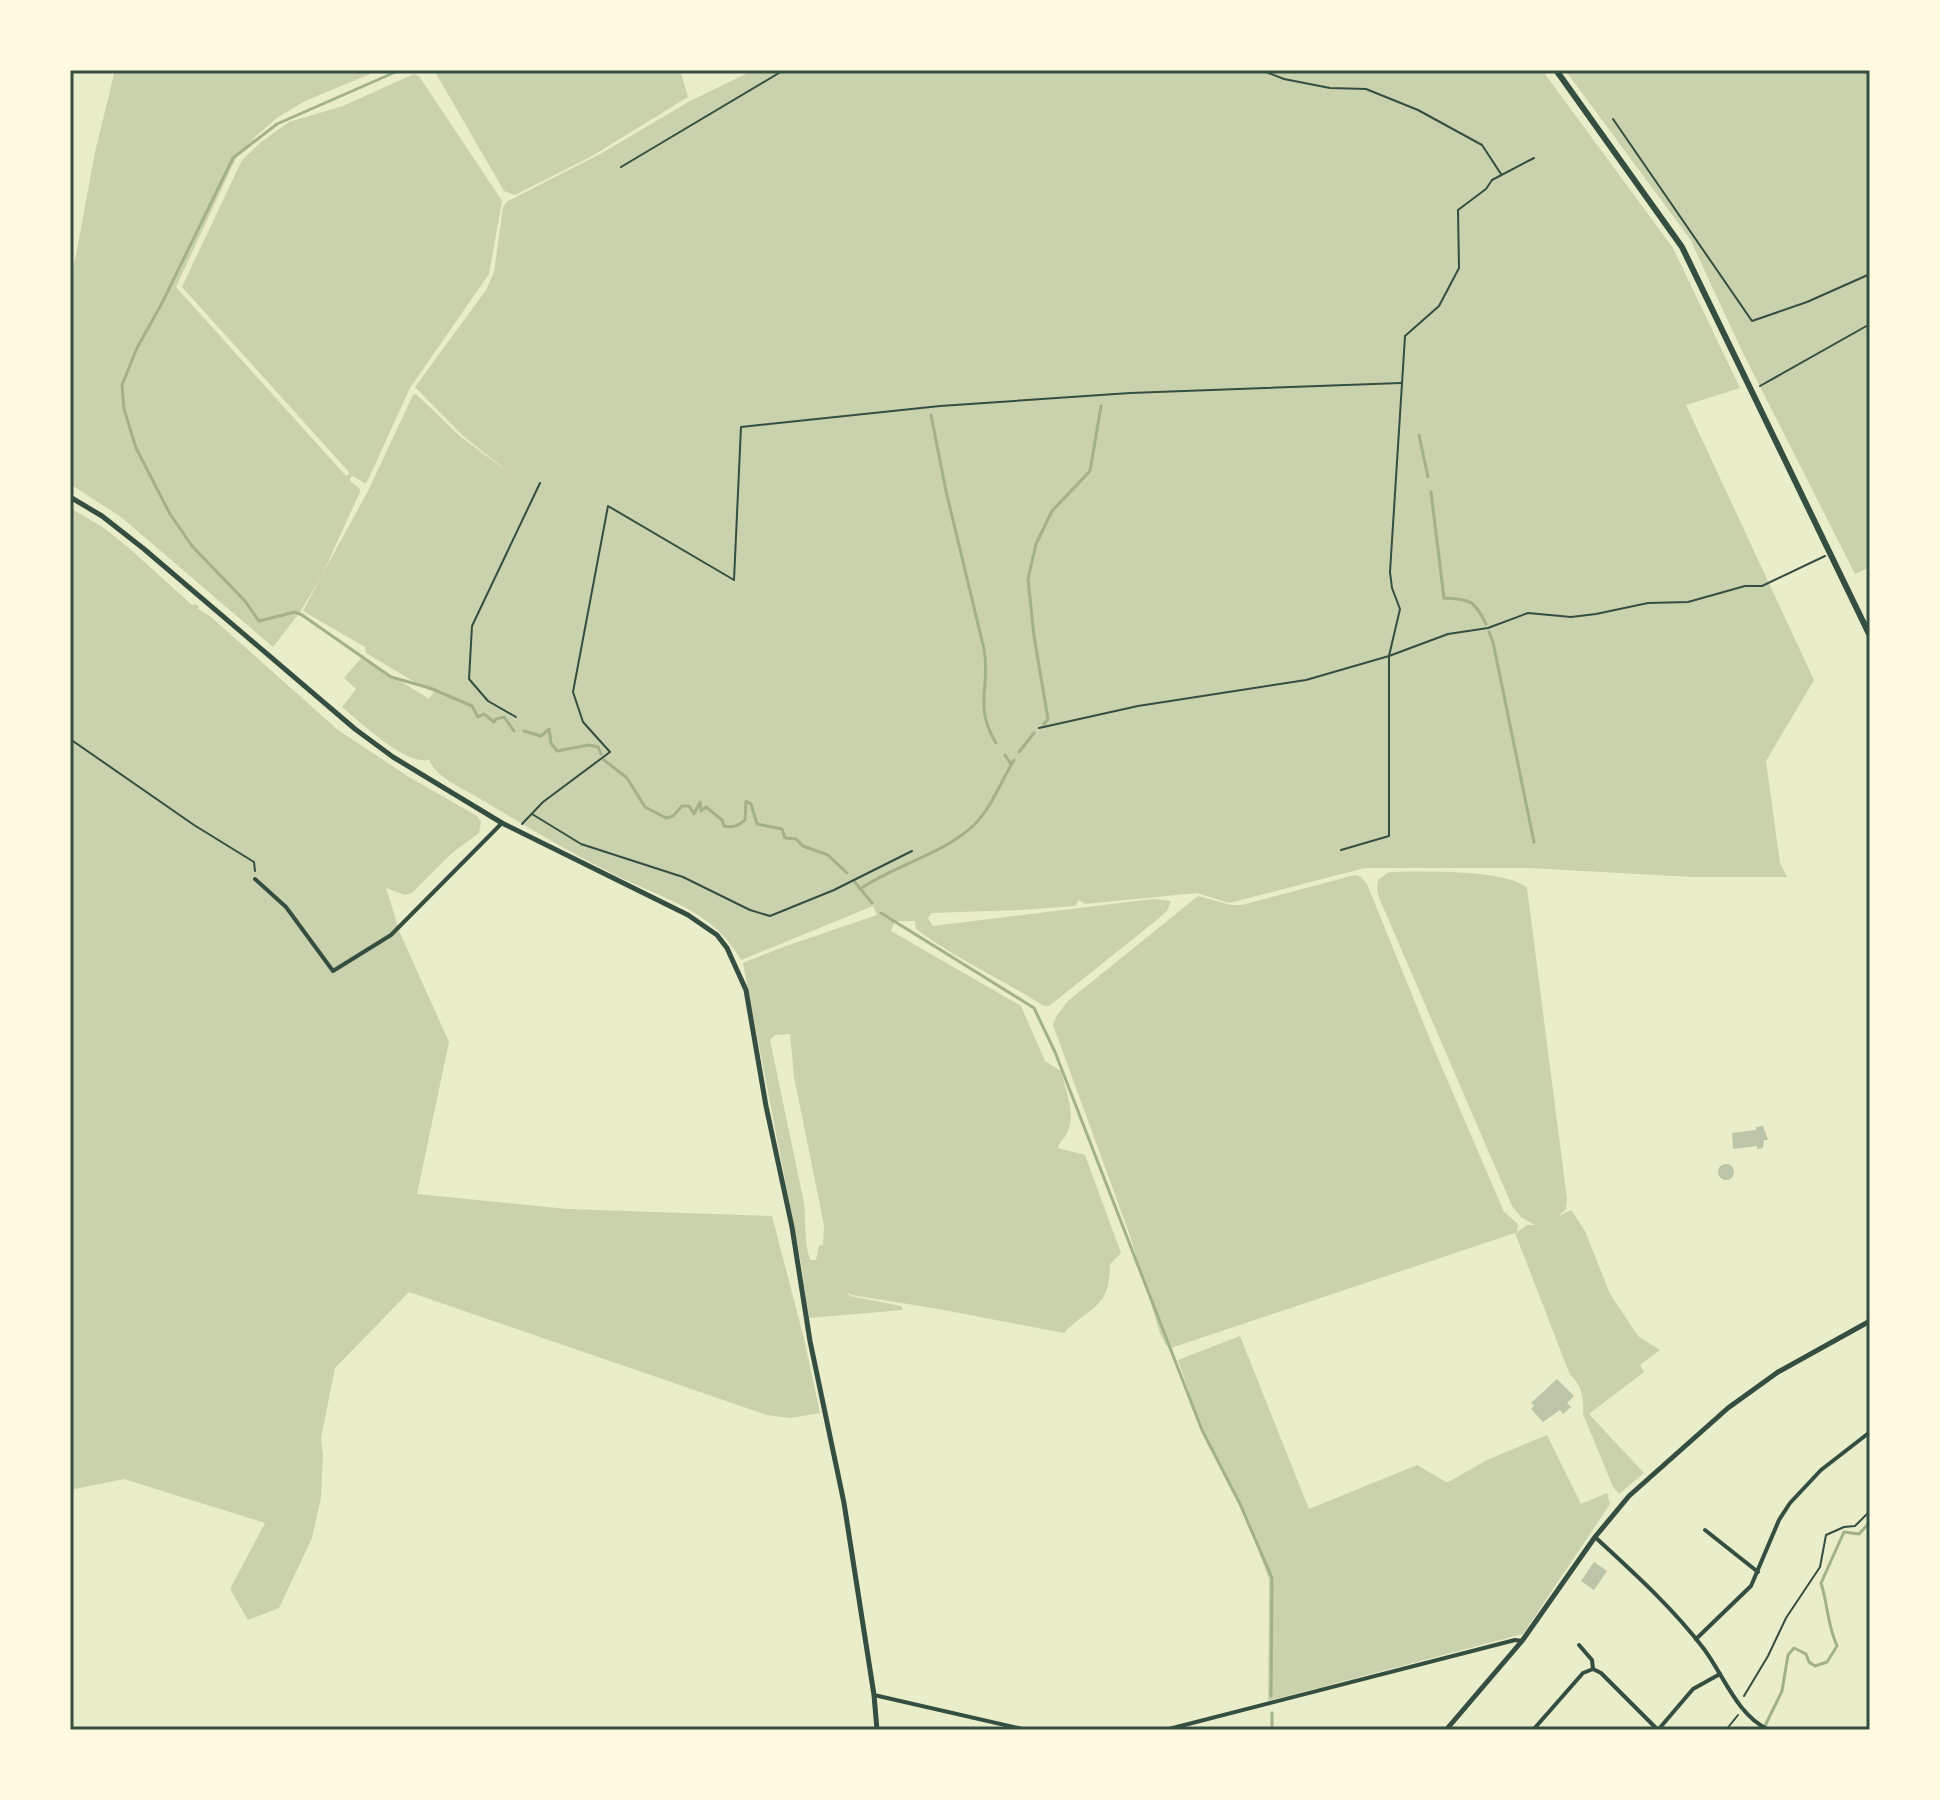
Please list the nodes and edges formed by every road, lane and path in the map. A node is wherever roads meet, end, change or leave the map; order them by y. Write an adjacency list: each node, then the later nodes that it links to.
1 (784, 70): 6 (path)
2 (1261, 70): 7 (path)
3 (1556, 70): 11 (main road)
4 (1613, 119): 8 (path)
5 (1534, 158): 7 (path)
6 (621, 167)
7 (1502, 175): 10 (path)
8 (1870, 274)
9 (1870, 324): 11 (path)
10 (1401, 383): 16 (path); 20 (path)
11 (1750, 391): 14 (main road)
12 (540, 483): 17 (path)
13 (70, 497): 21 (street)
14 (1830, 554): 15 (main road); 16 (path)
15 (1870, 636)
16 (1389, 656): 18 (path); 23 (path)
17 (516, 717)
18 (1039, 728)
19 (70, 739): 25 (path)
20 (531, 813): 22 (path); 24 (path)
21 (502, 823): 22 (street); 25 (street)
22 (516, 831): 37 (street)
23 (1341, 850)
24 (912, 851)
25 (255, 879)
26 (1870, 1321): 30 (street)
27 (1870, 1432): 31 (street)
28 (1870, 1511): 38 (path)
29 (1705, 1530): 31 (street)
30 (1595, 1537): 32 (street); 33 (street)
31 (1758, 1572): 32 (street)
32 (1696, 1639): 36 (street)
33 (1522, 1641): 42 (street); 43 (street)
34 (1579, 1645): 35 (street)
35 (1593, 1669): 44 (street); 45 (street)
36 (1720, 1674): 38 (street); 45 (street)
37 (874, 1695): 40 (street); 41 (street)
38 (1739, 1704): 39 (street)
39 (1743, 1709): 46 (path); 47 (street)
40 (877, 1730)
41 (1027, 1730)
42 (1165, 1730)
43 (1446, 1730)
44 (1533, 1730)
45 (1658, 1730)
46 (1726, 1730)
47 (1769, 1730)

